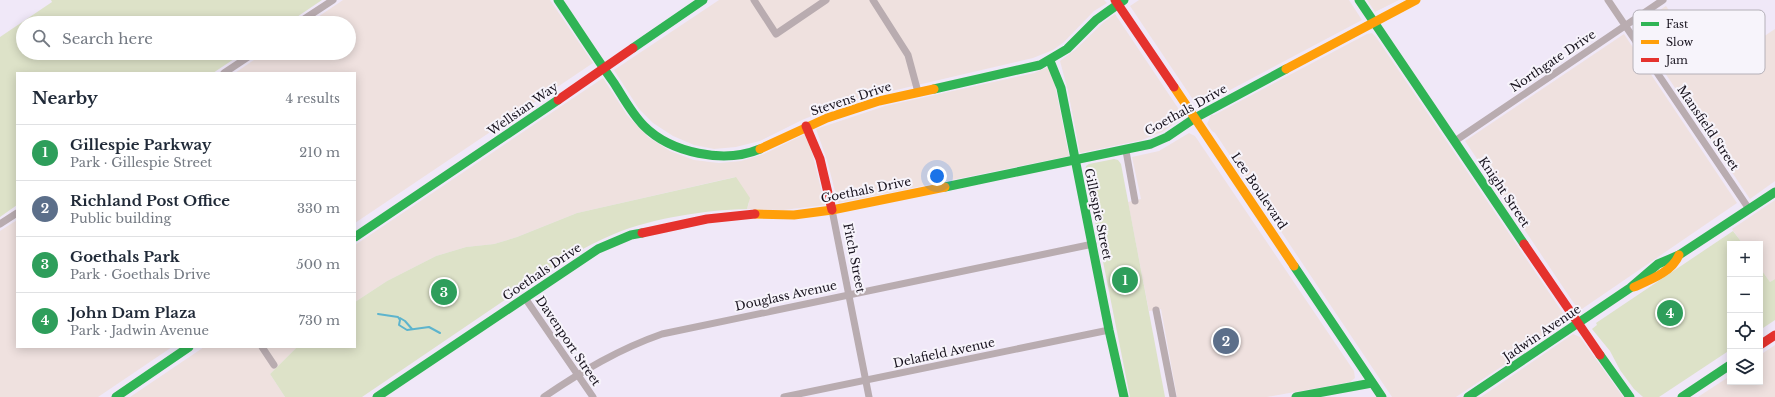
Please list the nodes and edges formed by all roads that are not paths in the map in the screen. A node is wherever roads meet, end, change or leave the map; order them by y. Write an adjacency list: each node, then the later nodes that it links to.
1 (333, 0): 13 (street)
2 (558, 0): 20 (street, Stevens Drive)
3 (703, 0): 20 (street, Wellsian Way)
4 (754, 0): 5 (street)
5 (826, 0)
6 (873, 0): 23 (street)
7 (1359, 0): 15 (street, Knight Street)
8 (1416, 0): 15 (street, Goethals Drive)
9 (1608, 0): 16 (street, Mansfield Street)
10 (1663, 0): 12 (street, Northgate Drive)
11 (1119, 1): 19 (street, Stevens Drive); 24 (street, Lee Boulevard)
12 (1648, 10)
13 (309, 16)
14 (1633, 20): 16 (street, Northgate Drive)
15 (1374, 23): 24 (street, Goethals Drive); 26 (street, Knight Street)
16 (1626, 25): 17 (street, Mansfield Street); 26 (street, Northgate Drive)
17 (1633, 35)
18 (244, 60): 21 (street)
19 (1050, 61): 23 (street, Stevens Drive); 28 (street, Gillespie Street)
20 (603, 68): 25 (street, Stevens Drive); 35 (street, Wellsian Way)
21 (226, 72)
22 (1659, 74): 31 (street, Mansfield Street)
23 (918, 92): 25 (street, Stevens Drive)
24 (1195, 118): 27 (street, Goethals Drive); 50 (street, Lee Boulevard)
25 (806, 126): 32 (street, Fitch Street)
26 (1455, 141): 40 (street, Knight Street)
27 (1126, 151): 28 (street, Goethals Drive); 30 (street)
28 (1075, 160): 32 (street, Goethals Drive); 36 (street, Gillespie Street)
29 (1775, 192): 31 (street, Jadwin Avenue)
30 (1135, 201)
31 (1749, 209): 40 (street, Jadwin Avenue)
32 (832, 210): 37 (street, Fitch Street); 38 (street, Goethals Drive)
33 (16, 214): 34 (street)
34 (0, 224)
35 (356, 236)
36 (1092, 244): 37 (street, Douglass Avenue); 41 (street, Gillespie Street)
37 (849, 294): 48 (street, Douglass Avenue); 49 (street, Fitch Street)
38 (525, 298): 48 (street, Davenport Street); 52 (street, Goethals Drive)
39 (1156, 310): 58 (street)
40 (1577, 323): 61 (street, Jadwin Avenue); 62 (street, Knight Street)
41 (1109, 330): 49 (street, Delafield Avenue); 57 (street, Gillespie Street)
42 (1775, 335): 43 (street)
43 (1763, 343)
44 (188, 348): 51 (street)
45 (263, 348): 46 (street)
46 (274, 365)
47 (1727, 367): 63 (street)
48 (578, 374): 53 (street, Douglass Avenue); 54 (street, Davenport Street)
49 (866, 380): 55 (street, Delafield Avenue); 56 (street, Fitch Street)
50 (1372, 383): 59 (street); 60 (street, Lee Boulevard)
51 (116, 397)
52 (377, 397)
53 (544, 397)
54 (593, 397)
55 (784, 397)
56 (869, 397)
57 (1124, 397)
58 (1173, 397)
59 (1296, 397)
60 (1382, 397)
61 (1468, 397)
62 (1630, 397)
63 (1682, 397)

